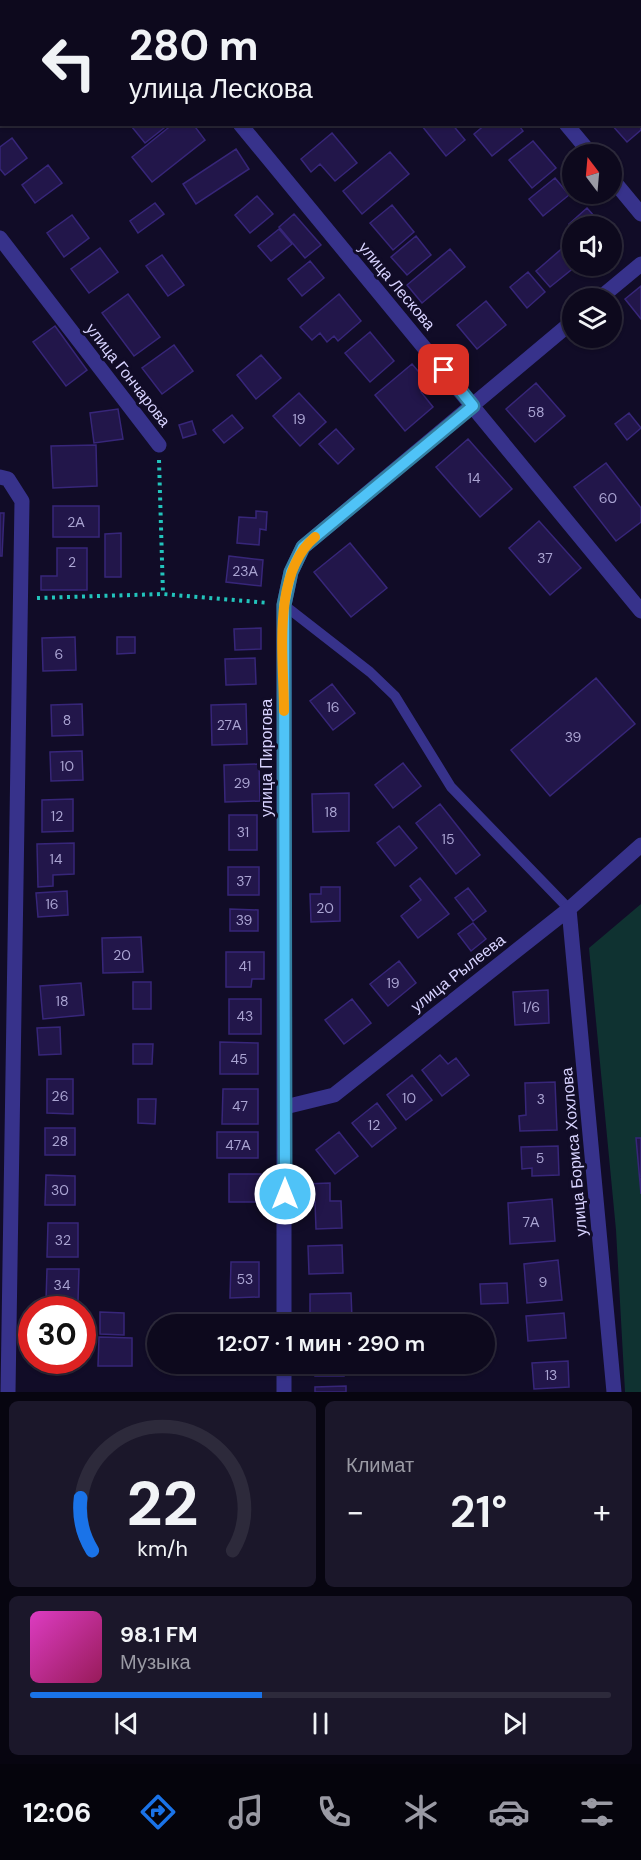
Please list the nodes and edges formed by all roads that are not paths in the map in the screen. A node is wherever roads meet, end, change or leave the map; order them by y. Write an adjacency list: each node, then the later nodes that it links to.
1 (242, 126): 10 (street, улица Лескова)
2 (568, 126): 3 (street)
3 (583, 144)
4 (622, 191): 5 (street)
5 (641, 214)
6 (0, 238): 11 (street, улица Гончарова)
7 (641, 264): 8 (street)
8 (612, 288)
9 (562, 330): 10 (street, улица Пирогова)
10 (473, 406): 13 (street, улица Пирогова); 14 (street, улица Лескова)
11 (159, 445)
12 (0, 477): 20 (street)
13 (284, 605): 16 (lane); 17 (street, улица Пирогова)
14 (641, 611)
15 (641, 845): 16 (street, улица Рылеева)
16 (568, 909): 17 (street, улица Рылеева); 23 (street, улица Бориса Хохлова)
17 (285, 1107): 18 (street, улица Пирогова)
18 (284, 1314)
19 (284, 1374): 22 (street)
20 (8, 1392): 21 (street)
21 (16, 1392)
22 (284, 1392)
23 (614, 1392)

